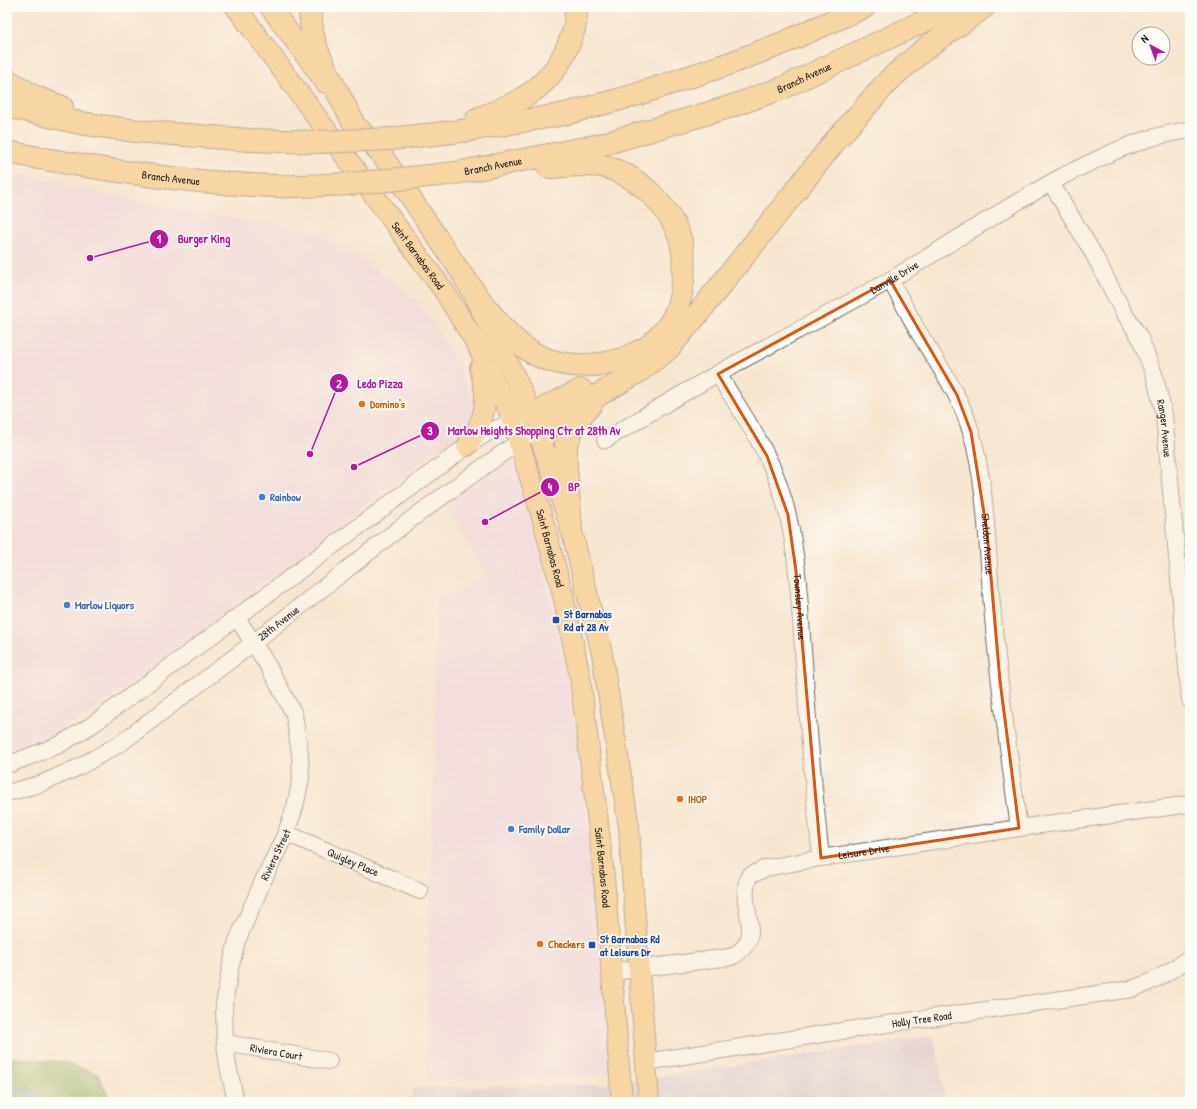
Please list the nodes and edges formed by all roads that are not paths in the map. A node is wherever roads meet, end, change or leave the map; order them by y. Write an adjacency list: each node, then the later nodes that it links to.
1 (236, 7): 19 (main road, Saint Barnabas Road)
2 (270, 7): 10 (main road, Saint Barnabas Road)
3 (310, 7): 10 (highway)
4 (576, 7): 13 (highway)
5 (864, 7): 13 (highway)
6 (954, 7): 15 (highway, Branch Avenue)
7 (984, 7): 22 (highway)
8 (7, 80): 12 (highway)
9 (7, 106): 12 (highway)
10 (352, 120): 17 (main road, Saint Barnabas Road)
11 (1190, 130): 16 (street, Danville Drive)
12 (187, 134): 13 (highway, bridge)
13 (426, 135)
14 (7, 152): 15 (highway, Branch Avenue, bridge)
15 (456, 173): 20 (highway)
16 (1051, 183): 18 (street, Danville Drive); 30 (street, Ranger Avenue)
17 (466, 280): 20 (highway); 23 (main road, Saint Barnabas Road)
18 (890, 280): 21 (street, Danville Drive); 34 (street, Sheldon Avenue)
19 (476, 342): 23 (main road, Saint Barnabas Road); 26 (main road)
20 (649, 347): 23 (highway)
21 (718, 374): 24 (street, Danville Drive); 36 (street, Townsley Avenue)
22 (600, 395): 23 (highway); 27 (highway)
23 (527, 422): 25 (main road, Saint Barnabas Road); 26 (street); 27 (main road, Saint Barnabas Road)
24 (605, 440)
25 (519, 442): 29 (street, 28th Avenue); 40 (main road, Saint Barnabas Road)
26 (467, 446): 28 (street)
27 (571, 528): 39 (main road, Saint Barnabas Road)
28 (237, 618): 29 (street, Riviera Street); 31 (street)
29 (253, 643): 32 (street, 28th Avenue); 35 (street, Riviera Street)
30 (1190, 700)
31 (7, 765)
32 (7, 793)
33 (1190, 804): 34 (street, Leisure Drive)
34 (1019, 828): 36 (street, Leisure Drive)
35 (286, 833): 37 (street, Quigley Place); 41 (street, Riviera Street)
36 (821, 858): 39 (street, Leisure Drive)
37 (420, 891)
38 (1190, 957): 43 (street, Holly Tree Road)
39 (639, 969): 40 (street, Leisure Drive); 43 (main road, Saint Barnabas Road)
40 (612, 972): 45 (main road, Saint Barnabas Road)
41 (225, 1043): 42 (street, Riviera Court); 44 (street, Riviera Street)
42 (328, 1061)
43 (646, 1062): 46 (main road, Saint Barnabas Road)
44 (236, 1102)
45 (622, 1102)
46 (649, 1102)

